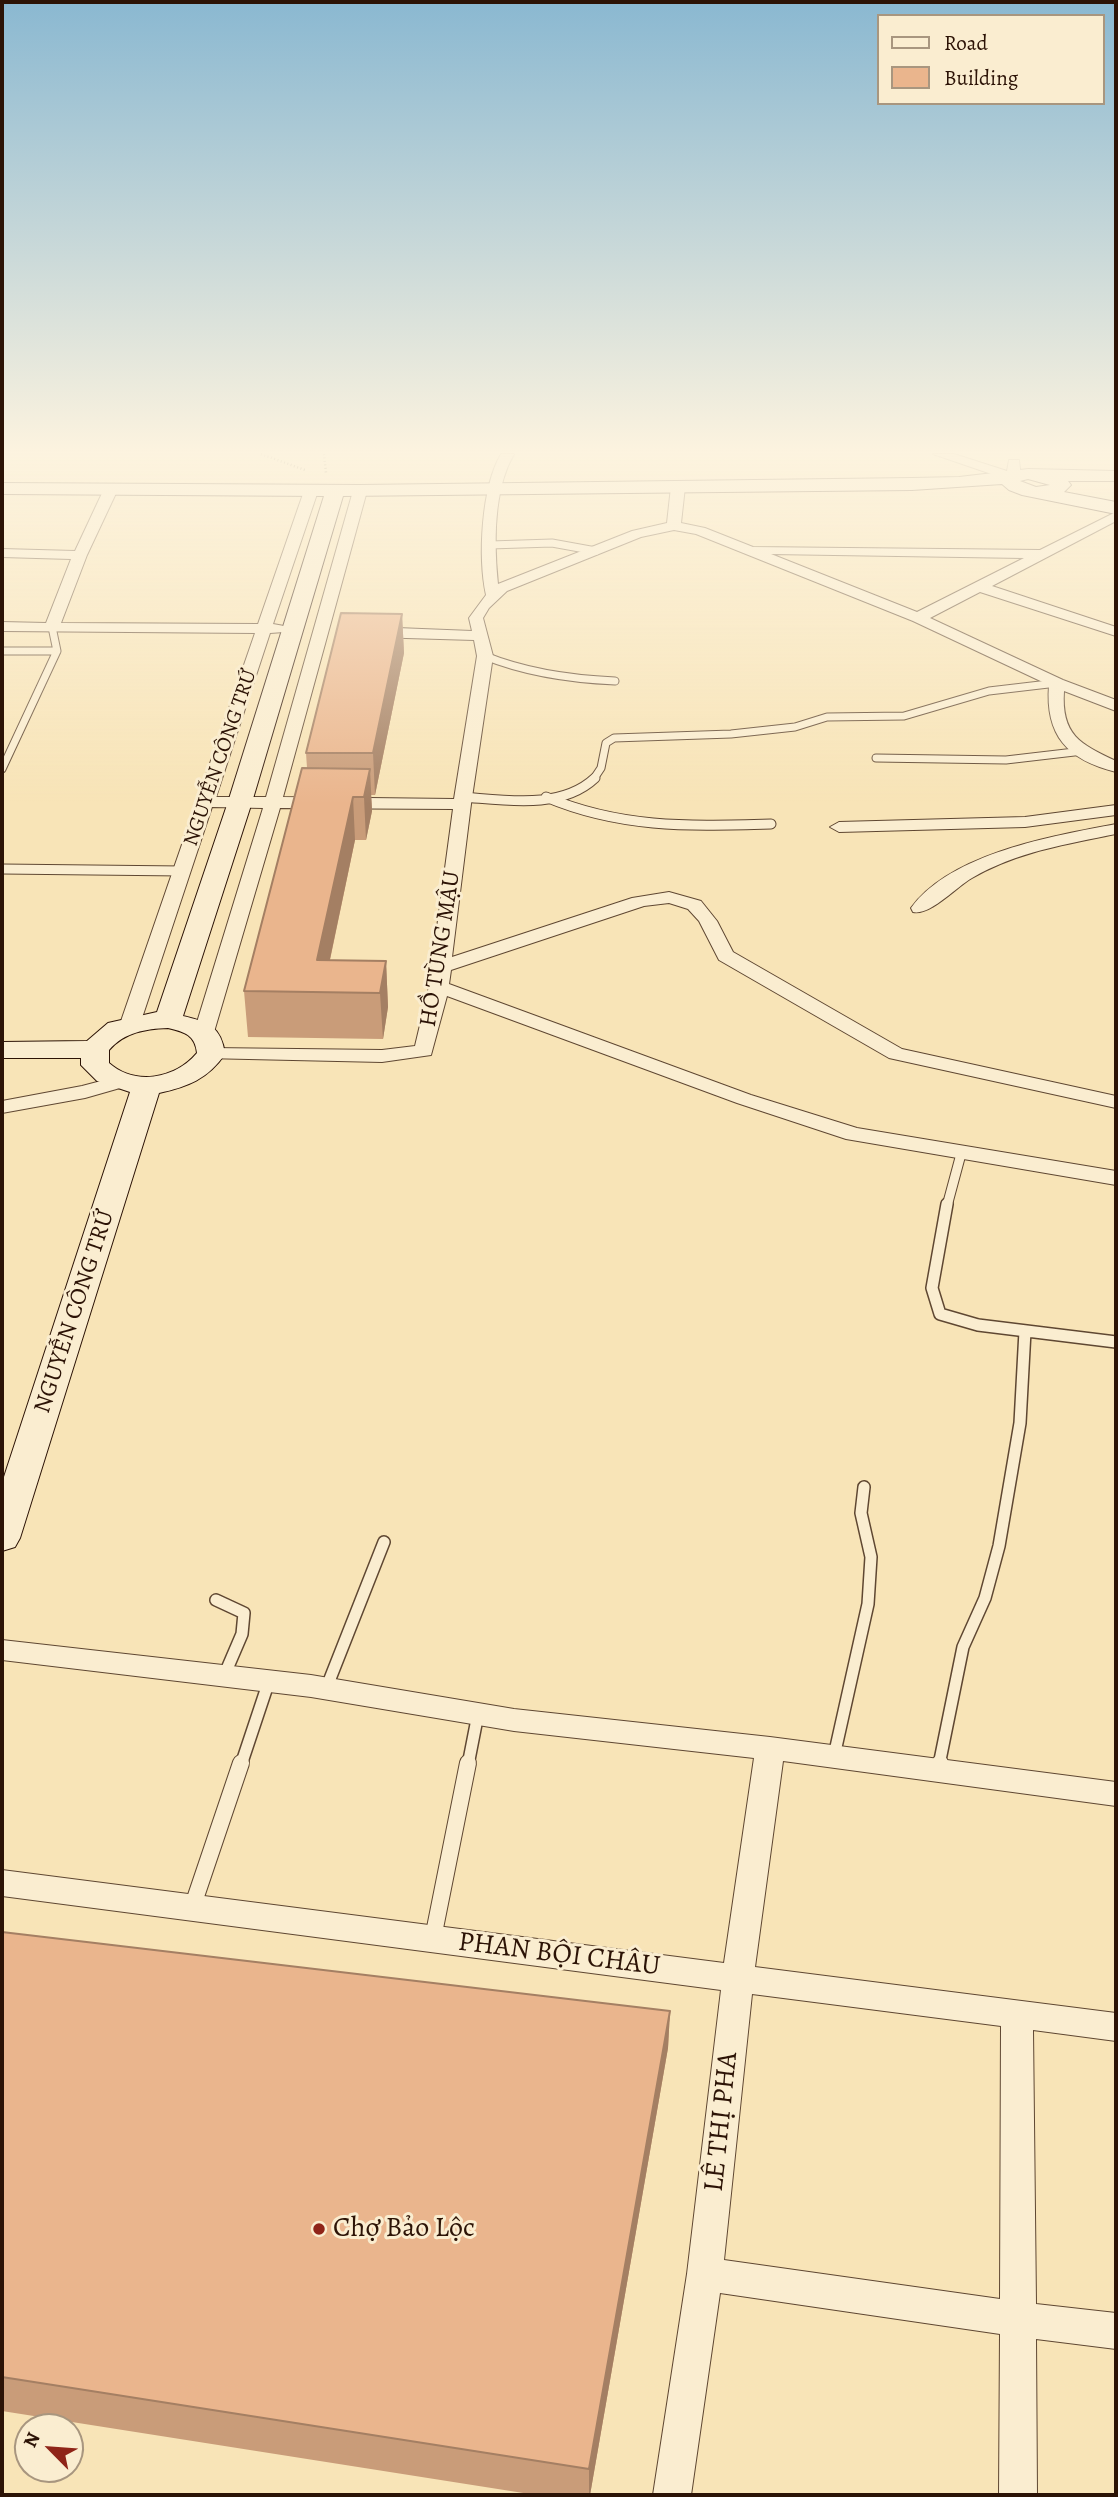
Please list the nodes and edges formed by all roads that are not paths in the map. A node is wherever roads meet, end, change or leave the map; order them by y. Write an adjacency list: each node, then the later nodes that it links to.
1 (74, 571): 13 (street)
2 (290, 571): 14 (street, NGUYỄN CÔNG TRỨ)
3 (306, 571): 15 (street, NGUYỄN CÔNG TRỨ)
4 (342, 571): 16 (street)
5 (489, 571): 10 (street)
6 (546, 571): 10 (street)
7 (798, 571): 11 (street)
8 (1013, 571): 9 (street)
9 (981, 587): 11 (street); 18 (street)
10 (493, 595): 19 (street)
11 (918, 618): 24 (street)
12 (2, 627): 13 (street)
13 (52, 627): 14 (street); 21 (lane)
14 (266, 629): 15 (street); 32 (street, NGUYỄN CÔNG TRỨ)
15 (294, 630): 16 (street); 33 (street, NGUYỄN CÔNG TRỨ)
16 (329, 631): 34 (street)
17 (362, 632): 19 (street)
18 (1116, 632)
19 (479, 636): 22 (street, HỒ TÙNG MẬU)
20 (2, 651): 21 (lane)
21 (57, 651): 29 (lane)
22 (485, 656): 23 (lane); 31 (street, HỒ TÙNG MẬU)
23 (615, 681)
24 (1057, 683): 25 (street); 26 (street); 30 (lane)
25 (1116, 705)
26 (1083, 751): 27 (lane); 28 (street)
27 (876, 758)
28 (1116, 767)
29 (2, 769)
30 (546, 797): 31 (lane); 36 (lane)
31 (463, 801): 34 (street); 42 (street, HỒ TÙNG MẬU)
32 (205, 802): 33 (street); 40 (street, NGUYỄN CÔNG TRỨ)
33 (240, 802): 34 (street); 43 (street, NGUYỄN CÔNG TRỨ)
34 (274, 802): 45 (street)
35 (1116, 810): 37 (street)
36 (771, 824)
37 (839, 827)
38 (1116, 829): 41 (street)
39 (2, 869): 40 (lane)
40 (182, 871): 44 (street, NGUYỄN CÔNG TRỨ)
41 (920, 908)
42 (440, 977): 45 (street, HỒ TÙNG MẬU); 49 (street); 51 (street)
43 (169, 1020): 44 (street); 45 (street)
44 (130, 1024): 46 (street)
45 (207, 1043): 48 (street)
46 (95, 1049): 47 (street); 48 (street)
47 (2, 1051)
48 (133, 1083): 50 (street); 56 (street, NGUYỄN CÔNG TRỨ)
49 (1116, 1102)
50 (2, 1107)
51 (961, 1154): 52 (street); 53 (lane)
52 (1116, 1178)
53 (1025, 1331): 54 (lane); 66 (lane)
54 (1116, 1342)
55 (864, 1487): 65 (lane)
56 (2, 1538)
57 (384, 1542): 62 (lane)
58 (216, 1600): 60 (lane)
59 (2, 1650): 60 (street)
60 (224, 1676): 61 (street)
61 (268, 1681): 62 (street); 69 (lane)
62 (326, 1689): 63 (street)
63 (478, 1714): 64 (street); 70 (lane)
64 (770, 1748): 65 (street); 71 (street, LÊ THỊ PHA)
65 (834, 1756): 66 (street)
66 (938, 1770): 67 (street)
67 (1116, 1794)
68 (2, 1883): 69 (street, PHAN BỘI CHÂU)
69 (191, 1908): 70 (street, PHAN BỘI CHÂU)
70 (433, 1938): 71 (street, PHAN BỘI CHÂU)
71 (738, 1978): 72 (street, PHAN BỘI CHÂU); 74 (street, LÊ THỊ PHA)
72 (1017, 2014): 73 (street, PHAN BỘI CHÂU); 75 (street)
73 (1116, 2026)
74 (705, 2274): 75 (street); 77 (street, LÊ THỊ PHA)
75 (1017, 2319): 76 (street); 78 (street)
76 (1116, 2330)
77 (672, 2495)
78 (1018, 2495)

